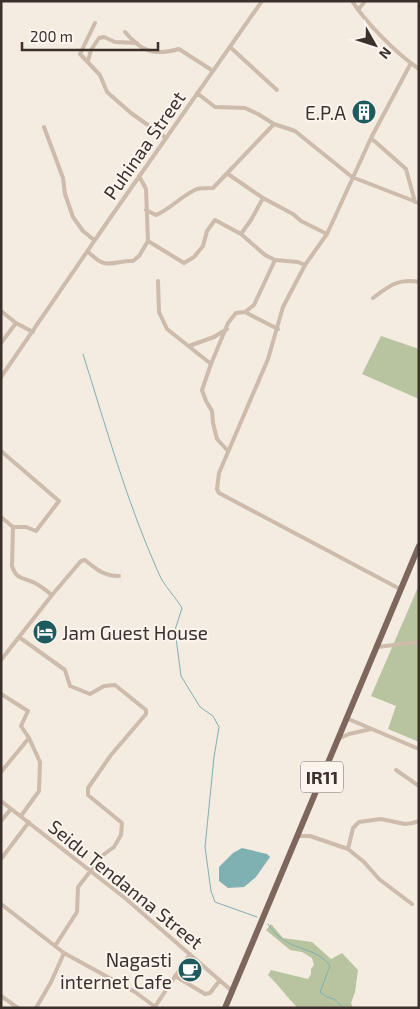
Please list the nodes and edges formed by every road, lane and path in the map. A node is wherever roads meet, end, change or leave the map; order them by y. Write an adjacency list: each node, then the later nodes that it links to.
1 (262, 1): 8 (street, Puhinaa Street)
2 (352, 1): 4 (street)
3 (365, 1): 4 (street)
4 (358, 10): 10 (street)
5 (95, 23): 9 (street)
6 (125, 32): 7 (street)
7 (137, 44): 9 (street); 12 (street)
8 (230, 46): 12 (street, Puhinaa Street); 13 (street)
9 (88, 61): 17 (street)
10 (410, 63): 11 (street); 18 (street)
11 (419, 69)
12 (213, 70): 14 (street, Puhinaa Street)
13 (277, 90)
14 (197, 93): 15 (street); 17 (street, Puhinaa Street)
15 (274, 124): 19 (street); 21 (street)
16 (44, 127): 27 (street)
17 (166, 138): 20 (street, Puhinaa Street)
18 (371, 138): 21 (street); 23 (street)
19 (228, 174): 22 (street); 24 (street)
20 (139, 176): 24 (street); 27 (street, Puhinaa Street)
21 (352, 177): 23 (street); 26 (street)
22 (263, 198): 25 (street); 26 (street)
23 (417, 203)
24 (146, 210): 28 (street)
25 (241, 234): 28 (street); 30 (street)
26 (327, 234): 31 (street)
27 (94, 240): 29 (street, Puhinaa Street)
28 (148, 241): 29 (street)
29 (87, 252): 40 (street, Puhinaa Street)
30 (275, 260): 31 (street); 36 (street)
31 (305, 265): 39 (street)
32 (158, 281): 42 (street)
33 (419, 282): 34 (street)
34 (372, 298)
35 (1, 310): 37 (street)
36 (245, 312): 38 (street); 39 (street)
37 (16, 323): 40 (street); 41 (street)
38 (227, 329): 42 (street); 43 (street)
39 (278, 329): 46 (street)
40 (32, 332): 44 (street, Puhinaa Street)
41 (1, 343)
42 (189, 346): 43 (street)
43 (211, 364): 46 (street)
44 (1, 377)
45 (1, 451): 48 (street)
46 (228, 451): 51 (street)
47 (1, 517): 48 (street)
48 (13, 526): 52 (street)
49 (419, 546): 51 (main road, IR11)
50 (119, 576): 52 (street)
51 (400, 589): 55 (main road, IR11)
52 (52, 594): 53 (street)
53 (19, 637): 56 (street); 75 (street)
54 (419, 642): 55 (street)
55 (377, 647): 58 (main road, IR11)
56 (1, 660)
57 (1, 694): 60 (street)
58 (346, 718): 59 (street); 61 (main road, IR11)
59 (371, 729): 61 (street); 62 (street)
60 (29, 738): 64 (street); 68 (street)
61 (337, 740): 72 (main road, IR11)
62 (419, 749)
63 (396, 770): 65 (street)
64 (1, 772)
65 (419, 786)
66 (1, 801): 67 (street, Seidu Tendanna Street)
67 (11, 809): 68 (street, Seidu Tendanna Street); 69 (street)
68 (21, 816): 71 (street, Seidu Tendanna Street)
69 (1, 821)
70 (419, 821): 73 (street)
71 (28, 822): 74 (street); 75 (street, Seidu Tendanna Street)
72 (296, 836): 73 (street); 83 (main road, IR11)
73 (348, 849): 77 (street)
74 (1, 859)
75 (91, 870): 78 (street); 80 (street, Seidu Tendanna Street)
76 (1, 904): 78 (street)
77 (412, 904)
78 (55, 946): 79 (street)
79 (64, 953): 85 (street); 87 (street)
80 (190, 954): 81 (street); 82 (street, Seidu Tendanna Street)
81 (175, 976): 82 (street); 85 (street)
82 (220, 980): 83 (street, Seidu Tendanna Street)
83 (232, 991): 88 (main road, IR11)
84 (1, 996): 86 (street)
85 (154, 1007)
86 (18, 1008)
87 (36, 1008)
88 (225, 1008)

